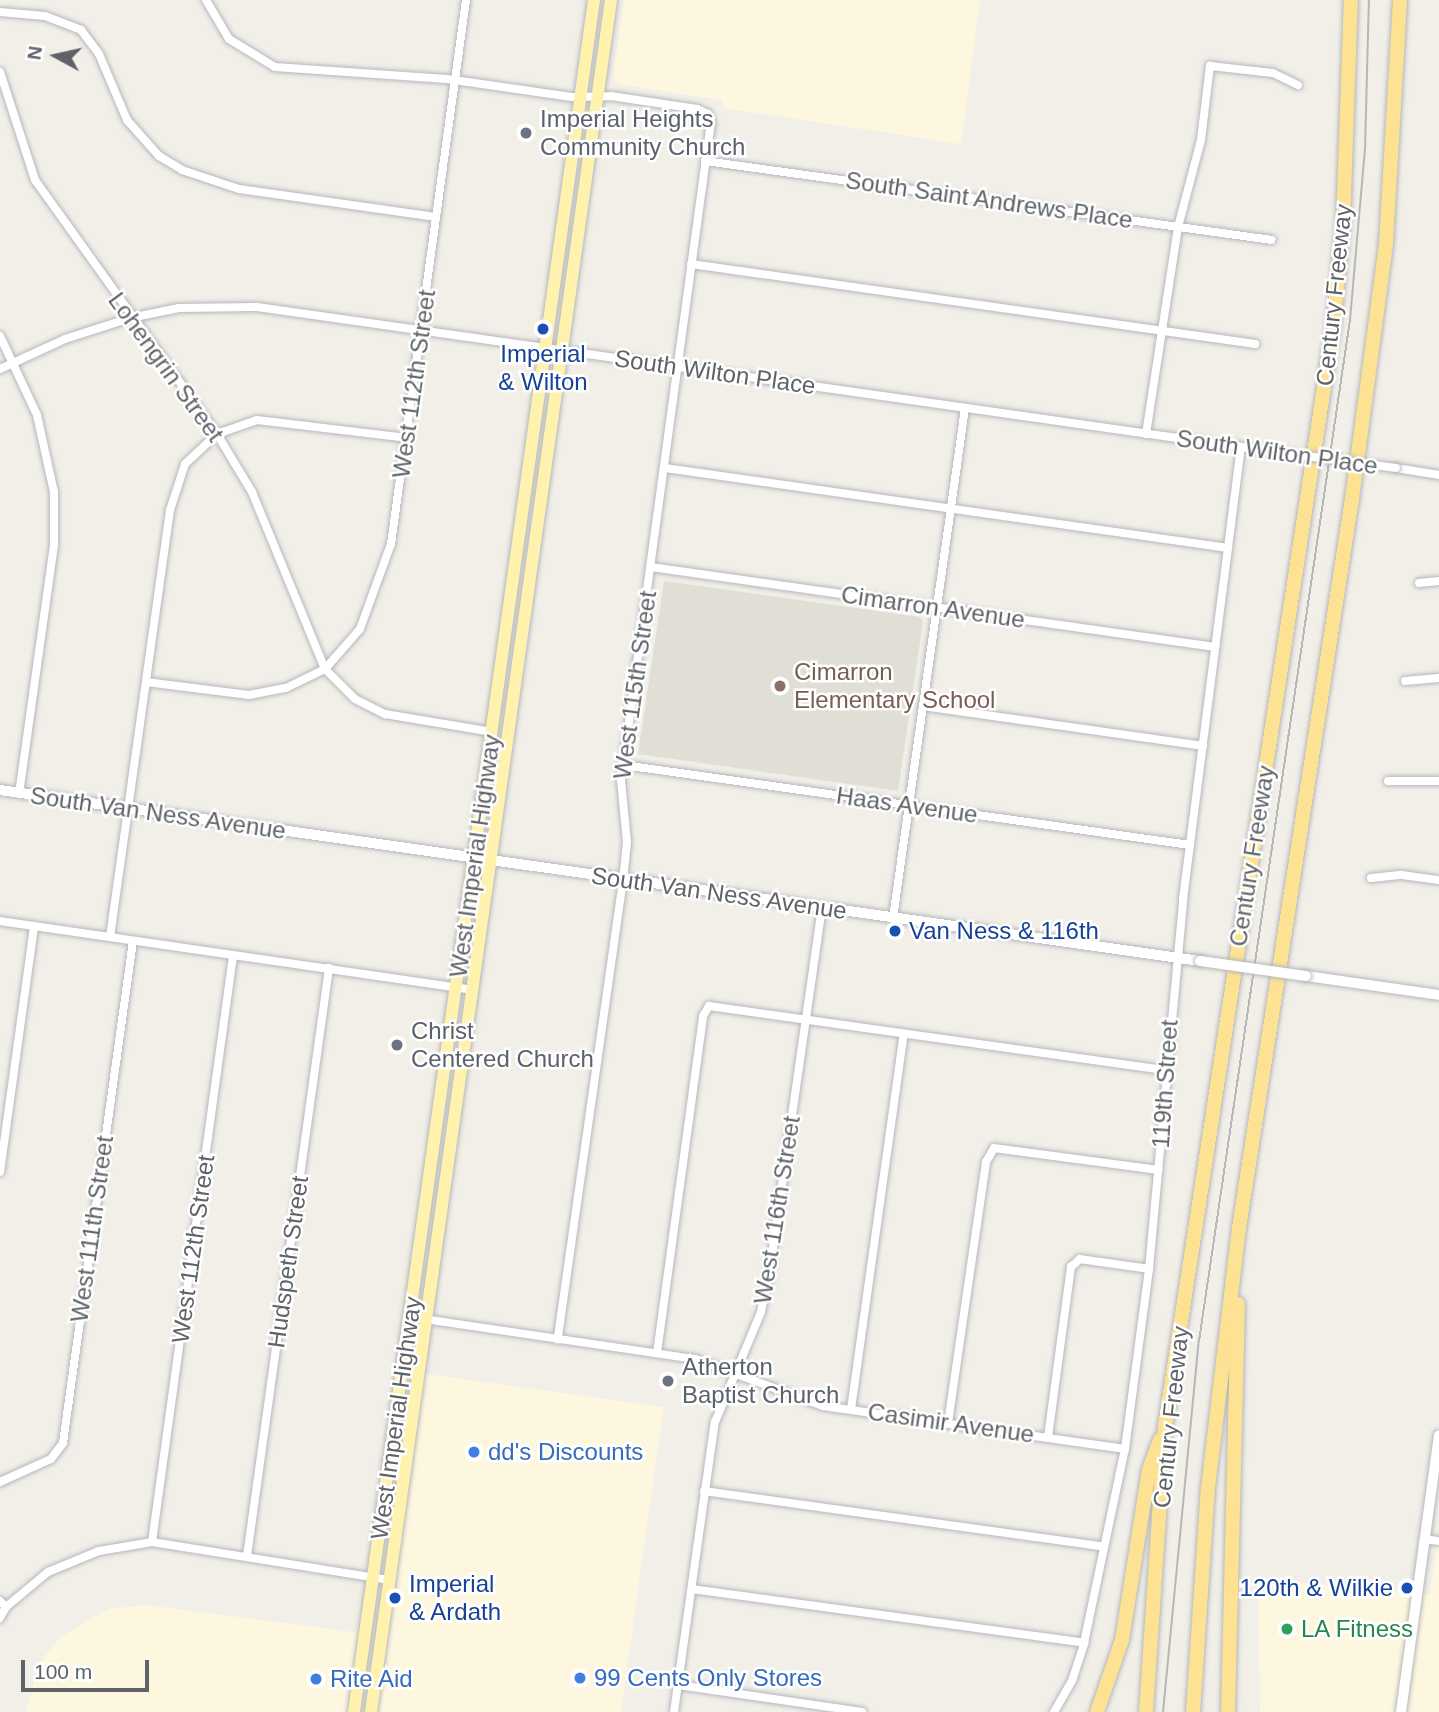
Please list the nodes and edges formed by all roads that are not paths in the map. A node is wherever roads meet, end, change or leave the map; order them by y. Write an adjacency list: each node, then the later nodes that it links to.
1 (206, 0): 9 (street)
2 (466, 0): 9 (street, West 112th Street)
3 (594, 0): 12 (main road, West Imperial Highway)
4 (611, 0): 11 (main road, West Imperial Highway)
5 (1351, 0): 88 (highway, Century Freeway)
6 (1400, 0): 79 (highway, Century Freeway)
7 (0, 12): 14 (street)
8 (0, 72): 18 (street, Lohengrin Street)
9 (457, 81): 12 (street); 14 (street, West 112th Street)
10 (1298, 85): 15 (street)
11 (597, 95): 12 (street); 13 (street, West 115th Street); 24 (main road, West Imperial Highway)
12 (580, 98): 23 (main road, West Imperial Highway)
13 (705, 161): 15 (street, South Saint Andrews Place); 17 (street, West 115th Street)
14 (436, 217): 19 (street, West 112th Street)
15 (1178, 227): 16 (street, South Saint Andrews Place); 20 (street)
16 (1272, 240)
17 (691, 264): 20 (street); 26 (street, West 115th Street)
18 (130, 318): 19 (street, South Wilton Place); 25 (street, South Wilton Place); 29 (street, Lohengrin Street)
19 (422, 329): 23 (street, South Wilton Place); 31 (street, West 112th Street)
20 (1162, 332): 22 (street); 30 (street)
21 (0, 336): 25 (street)
22 (1255, 344)
23 (546, 348): 24 (street, South Wilton Place); 47 (main road, West Imperial Highway)
24 (562, 350): 26 (street, South Wilton Place); 58 (main road, West Imperial Highway)
25 (14, 362): 27 (street, South Wilton Place); 53 (street)
26 (677, 366): 28 (street, South Wilton Place); 33 (street, West 115th Street)
27 (0, 369)
28 (965, 408): 30 (street, South Wilton Place); 35 (street)
29 (217, 434): 31 (street); 42 (street, Lohengrin Street); 45 (street)
30 (1146, 434): 32 (street, South Wilton Place)
31 (407, 438): 42 (street, West 112th Street)
32 (1241, 447): 34 (street, South Wilton Place, bridge); 36 (street, 119th Street)
33 (665, 468): 35 (street); 37 (street, West 115th Street)
34 (1439, 475)
35 (951, 508): 36 (street); 40 (street)
36 (1228, 548): 41 (street, 119th Street)
37 (651, 567): 40 (street, Cimarron Avenue); 49 (street, West 115th Street)
38 (1439, 581): 39 (street)
39 (1419, 583)
40 (937, 608): 41 (street, Cimarron Avenue); 46 (street)
41 (1215, 647): 48 (street, 119th Street)
42 (325, 669): 45 (street); 47 (street)
43 (1439, 678): 44 (street)
44 (1405, 681)
45 (146, 682): 55 (street)
46 (923, 706): 48 (street); 54 (street)
47 (492, 732): 57 (main road, West Imperial Highway)
48 (1203, 746): 56 (street, 119th Street)
49 (623, 765): 54 (street, Haas Avenue); 60 (street, West 115th Street)
50 (1388, 781): 51 (street)
51 (1439, 781)
52 (0, 790): 53 (main road, South Van Ness Avenue)
53 (19, 793): 55 (main road, South Van Ness Avenue)
54 (909, 805): 56 (street, Haas Avenue); 63 (street)
55 (128, 808): 57 (main road, South Van Ness Avenue); 66 (street)
56 (1190, 845): 69 (street, 119th Street)
57 (474, 858): 58 (main road, South Van Ness Avenue); 71 (main road, West Imperial Highway)
58 (490, 861): 60 (main road, South Van Ness Avenue); 72 (main road, West Imperial Highway)
59 (1371, 878): 61 (street)
60 (622, 880): 62 (main road, South Van Ness Avenue); 83 (street, West 115th Street)
61 (1439, 880)
62 (822, 908): 63 (main road, South Van Ness Avenue); 74 (street, West 116th Street)
63 (893, 918): 69 (main road, South Van Ness Avenue)
64 (0, 921): 65 (street)
65 (34, 926): 66 (street); 78 (street)
66 (110, 937): 67 (street)
67 (133, 941): 68 (street); 92 (street, West 111th Street)
68 (233, 956): 70 (street); 96 (street, West 112th Street)
69 (1177, 958): 73 (main road, South Van Ness Avenue, bridge); 76 (street, 119th Street)
70 (329, 968): 71 (street); 98 (street, Hudspeth Street)
71 (457, 986): 72 (street); 81 (main road, West Imperial Highway)
72 (473, 989): 82 (main road, West Imperial Highway)
73 (1439, 995)
74 (807, 1019): 75 (street); 84 (street); 85 (street, West 116th Street)
75 (904, 1034): 76 (street); 86 (street)
76 (1166, 1070): 77 (street, 119th Street)
77 (1159, 1170): 80 (street, 119th Street); 87 (street)
78 (0, 1172)
79 (1239, 1228): 113 (highway, Century Freeway); 114 (highway)
80 (1149, 1269): 90 (street); 91 (street, 119th Street)
81 (410, 1317): 82 (street, Casimir Avenue); 99 (main road, West Imperial Highway)
82 (427, 1320): 83 (street, Casimir Avenue); 100 (main road, West Imperial Highway)
83 (558, 1339): 84 (street, Casimir Avenue)
84 (657, 1353): 85 (street, Casimir Avenue)
85 (734, 1373): 86 (street, Casimir Avenue); 93 (street, West 116th Street)
86 (851, 1409): 87 (street, Casimir Avenue)
87 (948, 1423): 90 (street, Casimir Avenue)
88 (1165, 1426): 111 (highway); 112 (highway, Century Freeway)
89 (1439, 1436): 94 (street)
90 (1048, 1437): 91 (street, Casimir Avenue)
91 (1125, 1449): 97 (street, 119th Street)
92 (0, 1482)
93 (704, 1491): 97 (street); 101 (street, West 116th Street)
94 (1424, 1539): 95 (street); 115 (street)
95 (1439, 1541)
96 (152, 1542): 98 (street); 102 (street)
97 (1101, 1546): 104 (street, 119th Street)
98 (247, 1556): 99 (street)
99 (373, 1576): 100 (street); 106 (main road, West Imperial Highway)
100 (390, 1580): 107 (main road, West Imperial Highway)
101 (692, 1589): 104 (street); 105 (street, West 116th Street)
102 (3, 1604): 103 (street)
103 (0, 1618)
104 (1084, 1643): 110 (street, 119th Street)
105 (678, 1685): 108 (street, West 116th Street); 109 (street)
106 (354, 1712)
107 (371, 1712)
108 (674, 1712)
109 (862, 1712)
110 (1054, 1712)
111 (1097, 1712)
112 (1146, 1712)
113 (1193, 1712)
114 (1228, 1712)
115 (1401, 1712)

